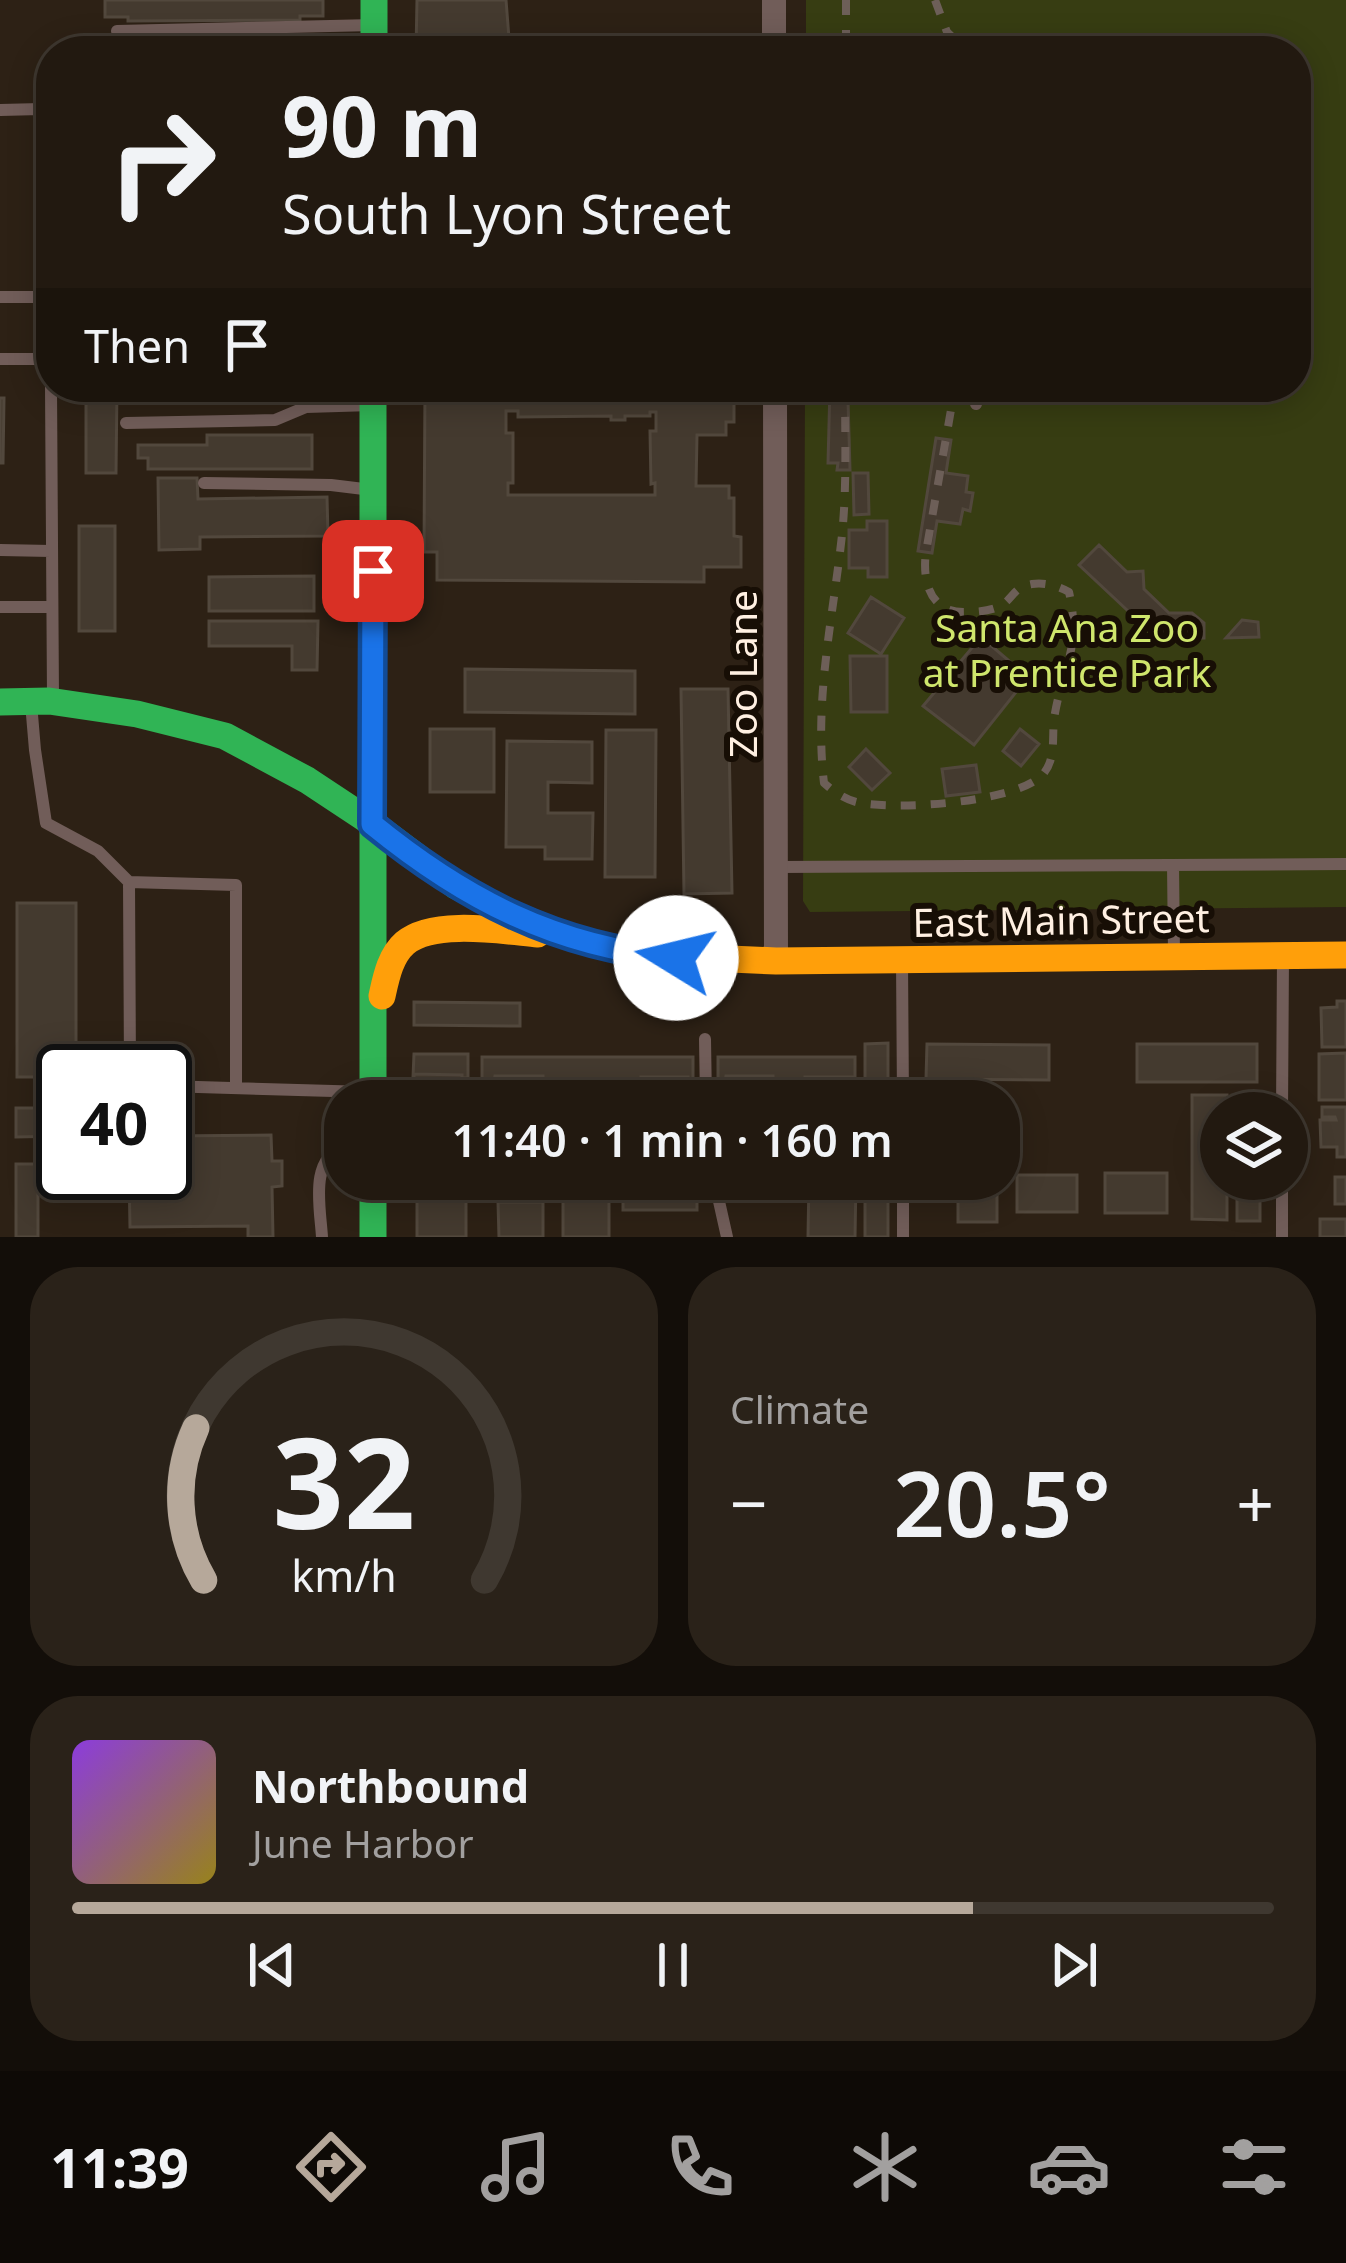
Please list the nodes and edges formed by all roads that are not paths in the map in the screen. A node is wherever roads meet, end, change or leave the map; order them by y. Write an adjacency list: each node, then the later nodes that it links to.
1 (774, 0): 4 (street)
2 (374, 25): 3 (lane)
3 (118, 31)
4 (774, 36)
5 (36, 109): 6 (lane)
6 (0, 110)
7 (0, 297): 8 (lane)
8 (36, 297)
9 (0, 359): 10 (lane)
10 (36, 359)
11 (51, 402): 19 (lane)
12 (336, 402): 15 (lane)
13 (373, 402): 17 (street)
14 (776, 402): 27 (street, Zoo Lane)
15 (126, 423)
16 (204, 484): 17 (lane)
17 (373, 490): 24 (street)
18 (0, 550): 19 (lane)
19 (51, 551): 21 (lane)
20 (0, 607): 21 (lane)
21 (52, 608): 23 (lane)
22 (0, 702): 23 (street)
23 (42, 702): 24 (street); 28 (lane)
24 (372, 824): 29 (street); 35 (street)
25 (1346, 863): 26 (lane)
26 (1172, 865): 27 (lane); 32 (lane)
27 (778, 867): 34 (street, Zoo Lane)
28 (129, 882): 37 (lane); 42 (lane)
29 (564, 935): 34 (street, East Main Street); 35 (street)
30 (1346, 955): 31 (street, East Main Street)
31 (1283, 956): 32 (street, East Main Street); 43 (lane)
32 (1174, 957): 33 (street, East Main Street)
33 (902, 960): 34 (street, East Main Street); 40 (lane)
34 (776, 961)
35 (373, 1039): 38 (street)
36 (705, 1039): 39 (lane)
37 (130, 1044)
38 (373, 1080)
39 (706, 1080)
40 (903, 1080)
41 (192, 1086): 42 (lane)
42 (236, 1088): 44 (lane)
43 (1282, 1092)
44 (324, 1094)
45 (324, 1165): 50 (lane)
46 (373, 1200): 51 (street)
47 (719, 1200): 52 (lane)
48 (903, 1200): 53 (lane)
49 (1282, 1200): 54 (lane)
50 (322, 1237)
51 (373, 1237)
52 (727, 1237)
53 (903, 1237)
54 (1282, 1237)

